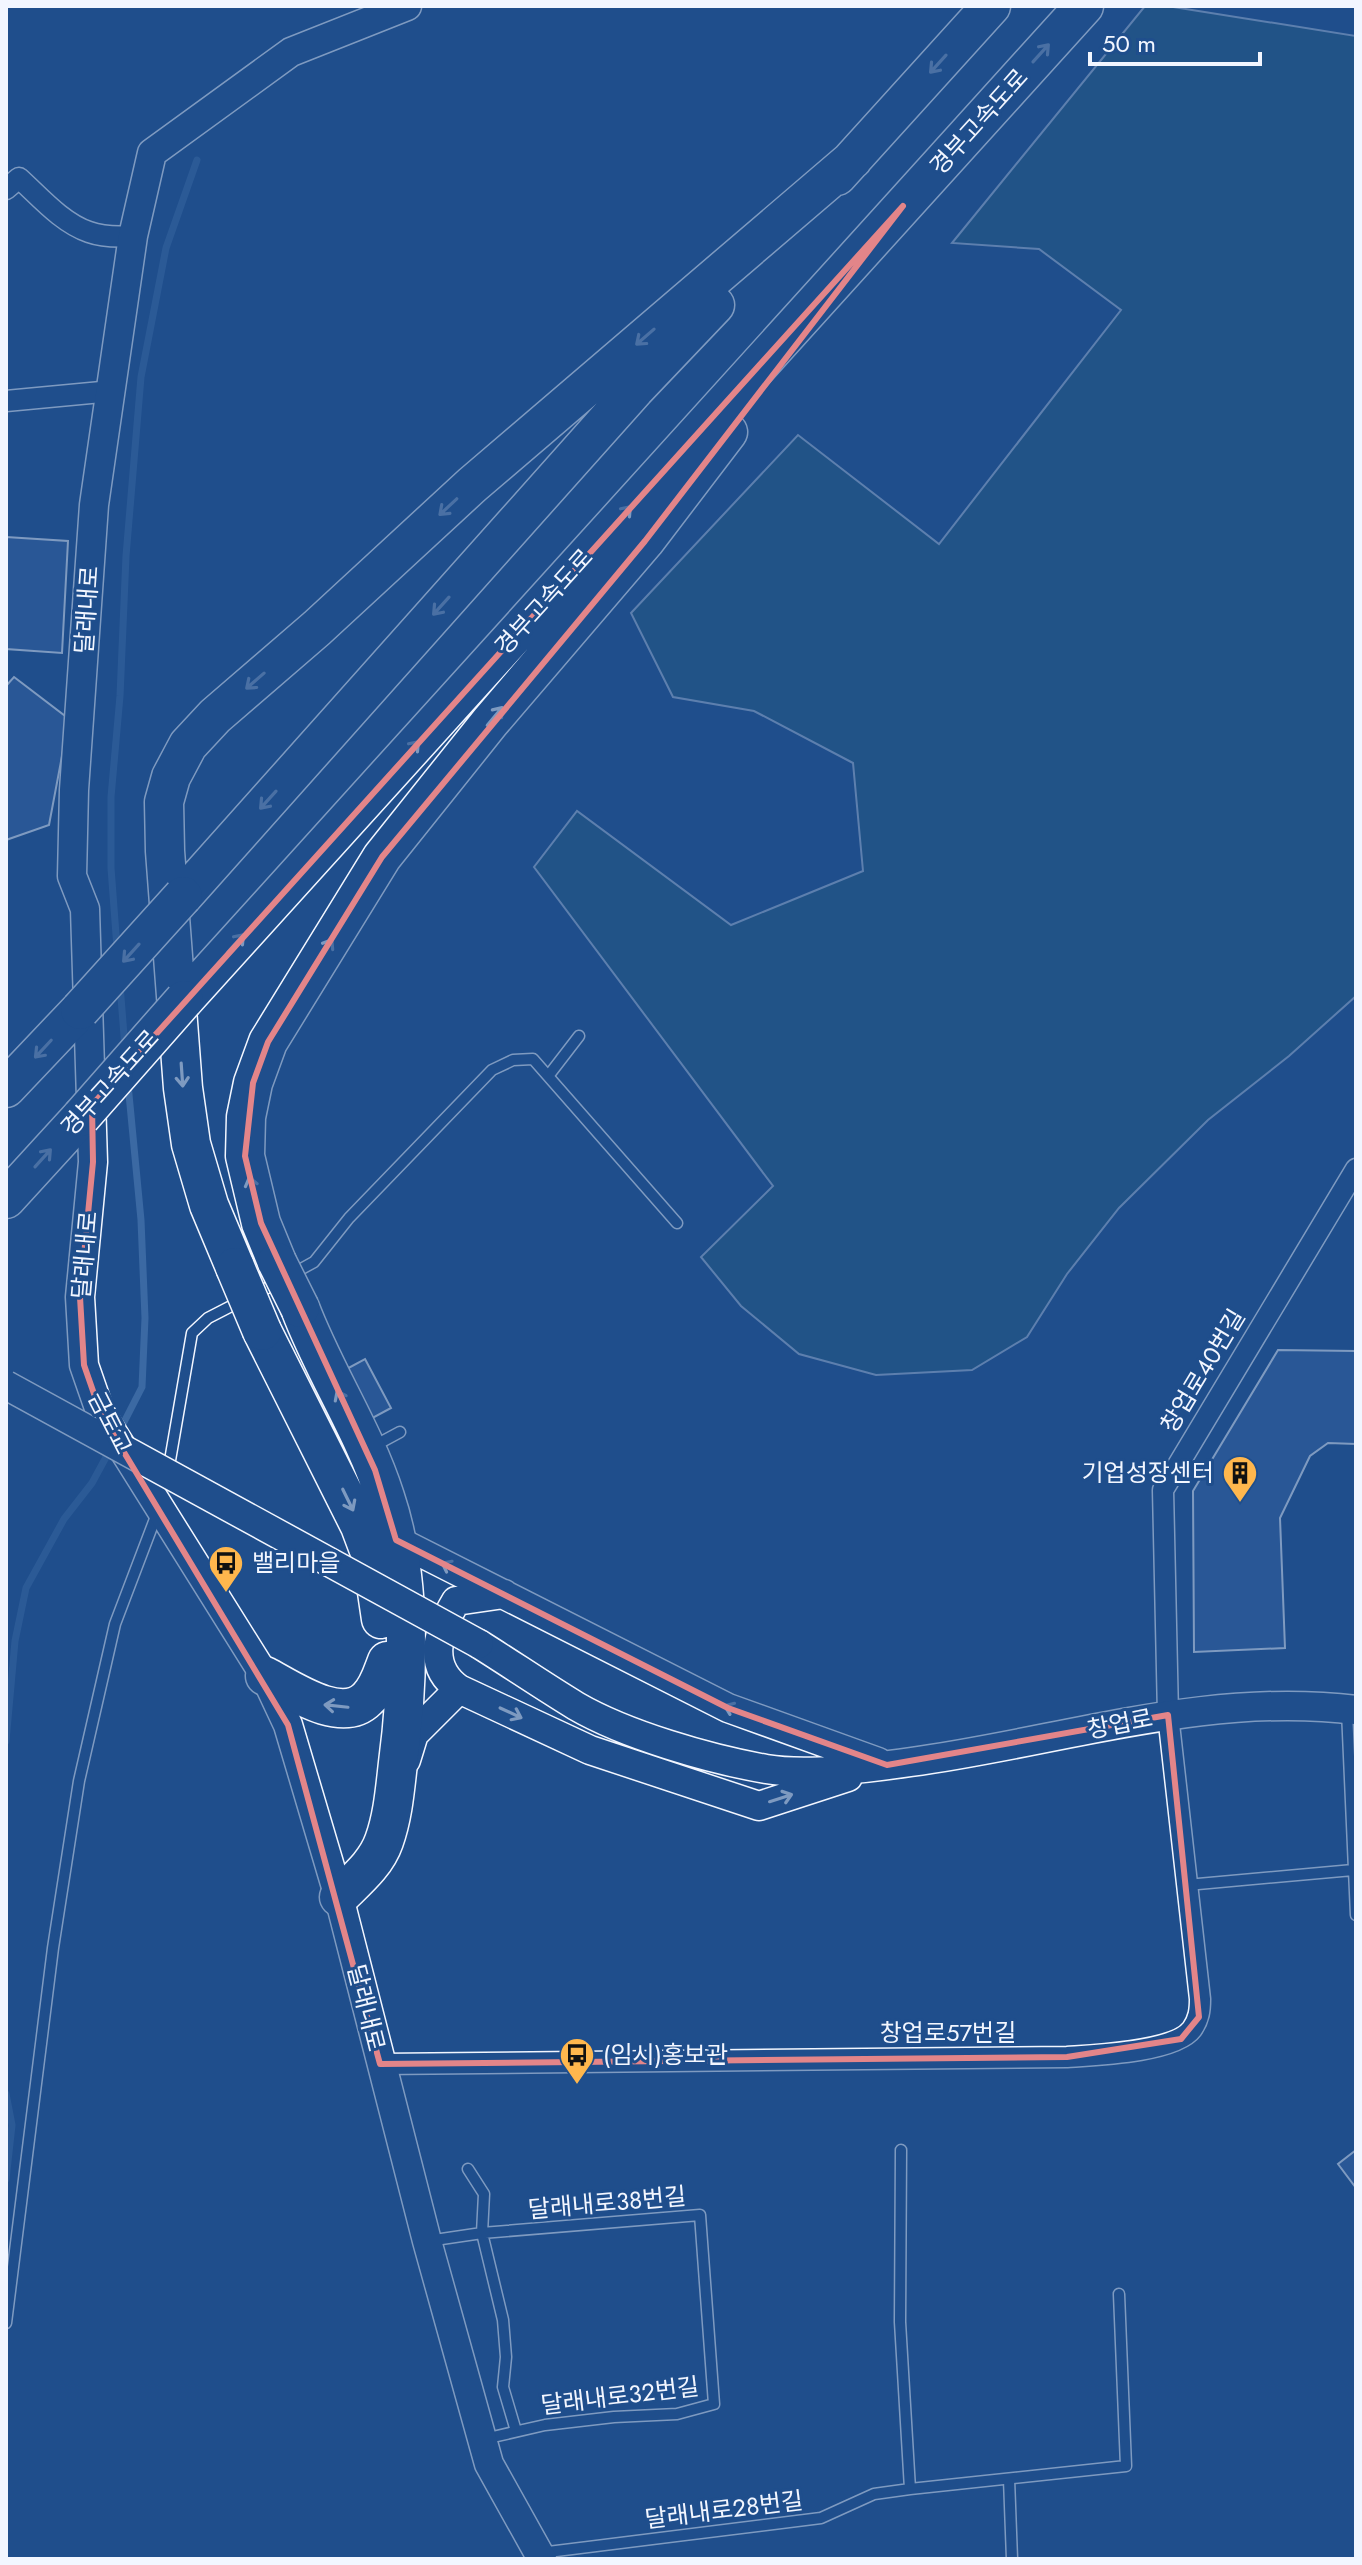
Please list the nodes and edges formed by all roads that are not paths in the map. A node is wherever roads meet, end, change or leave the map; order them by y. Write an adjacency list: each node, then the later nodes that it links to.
1 (407, 6): 7 (street, 달래내로)
2 (991, 6): 4 (highway, one-way to 4)
3 (1084, 6): 6 (highway, 경부고속도로, one-way to 3)
4 (853, 159): 12 (highway, one-way to 12, bridge); 23 (highway, one-way to 23, bridge)
5 (10, 177): 7 (street)
6 (903, 206): 14 (highway, 경부고속도로, one-way to 6, bridge); 19 (highway, one-way to 6, bridge)
7 (133, 236): 8 (street, 달래내로)
8 (112, 391): 9 (street); 16 (street, 달래내로)
9 (6, 401)
10 (579, 1036): 11 (lane)
11 (549, 1075): 15 (lane); 20 (lane)
12 (6, 1088)
13 (1356, 1169): 27 (street, 창업로40번길)
14 (6, 1199)
15 (677, 1223)
16 (84, 1365): 20 (street, 금토교, bridge)
17 (6, 1385): 28 (street, bridge)
18 (400, 1432): 19 (lane)
19 (366, 1451): 21 (highway)
20 (157, 1491): 24 (street, 달래내로); 41 (lane)
21 (396, 1540): 22 (street, one-way to 21); 29 (highway)
22 (504, 1594): 25 (street); 28 (street, one-way to 22)
23 (387, 1661): 24 (highway, one-way to 24); 32 (highway)
24 (265, 1676): 32 (street, 달래내로)
25 (459, 1689): 28 (street, one-way to 28); 29 (street)
26 (1353, 1703): 27 (street, 창업로); 30 (lane)
27 (1168, 1715): 28 (street, 창업로); 31 (street, 창업로57번길)
28 (887, 1765)
29 (394, 1800): 32 (highway)
30 (1353, 1870): 31 (lane); 33 (lane)
31 (1187, 1885): 34 (street, 창업로57번길)
32 (339, 1897): 34 (street, 달래내로)
33 (1356, 1915)
34 (380, 2064): 38 (street, 달래내로)
35 (901, 2150): 45 (lane)
36 (468, 2169): 37 (lane)
37 (482, 2233): 38 (lane, 달래내로38번길); 40 (lane, 달래내로38번길); 42 (lane)
38 (427, 2241): 43 (street, 달래내로)
39 (1119, 2294): 44 (lane, 달래내로28번길)
40 (707, 2307): 42 (lane, 달래내로32번길)
41 (6, 2323)
42 (516, 2431): 43 (lane, 달래내로32번길)
43 (482, 2439): 46 (street, 달래내로)
44 (1009, 2479): 45 (lane, 달래내로28번길); 47 (lane)
45 (910, 2489): 46 (lane, 달래내로28번길)
46 (540, 2556)
47 (1012, 2559)

